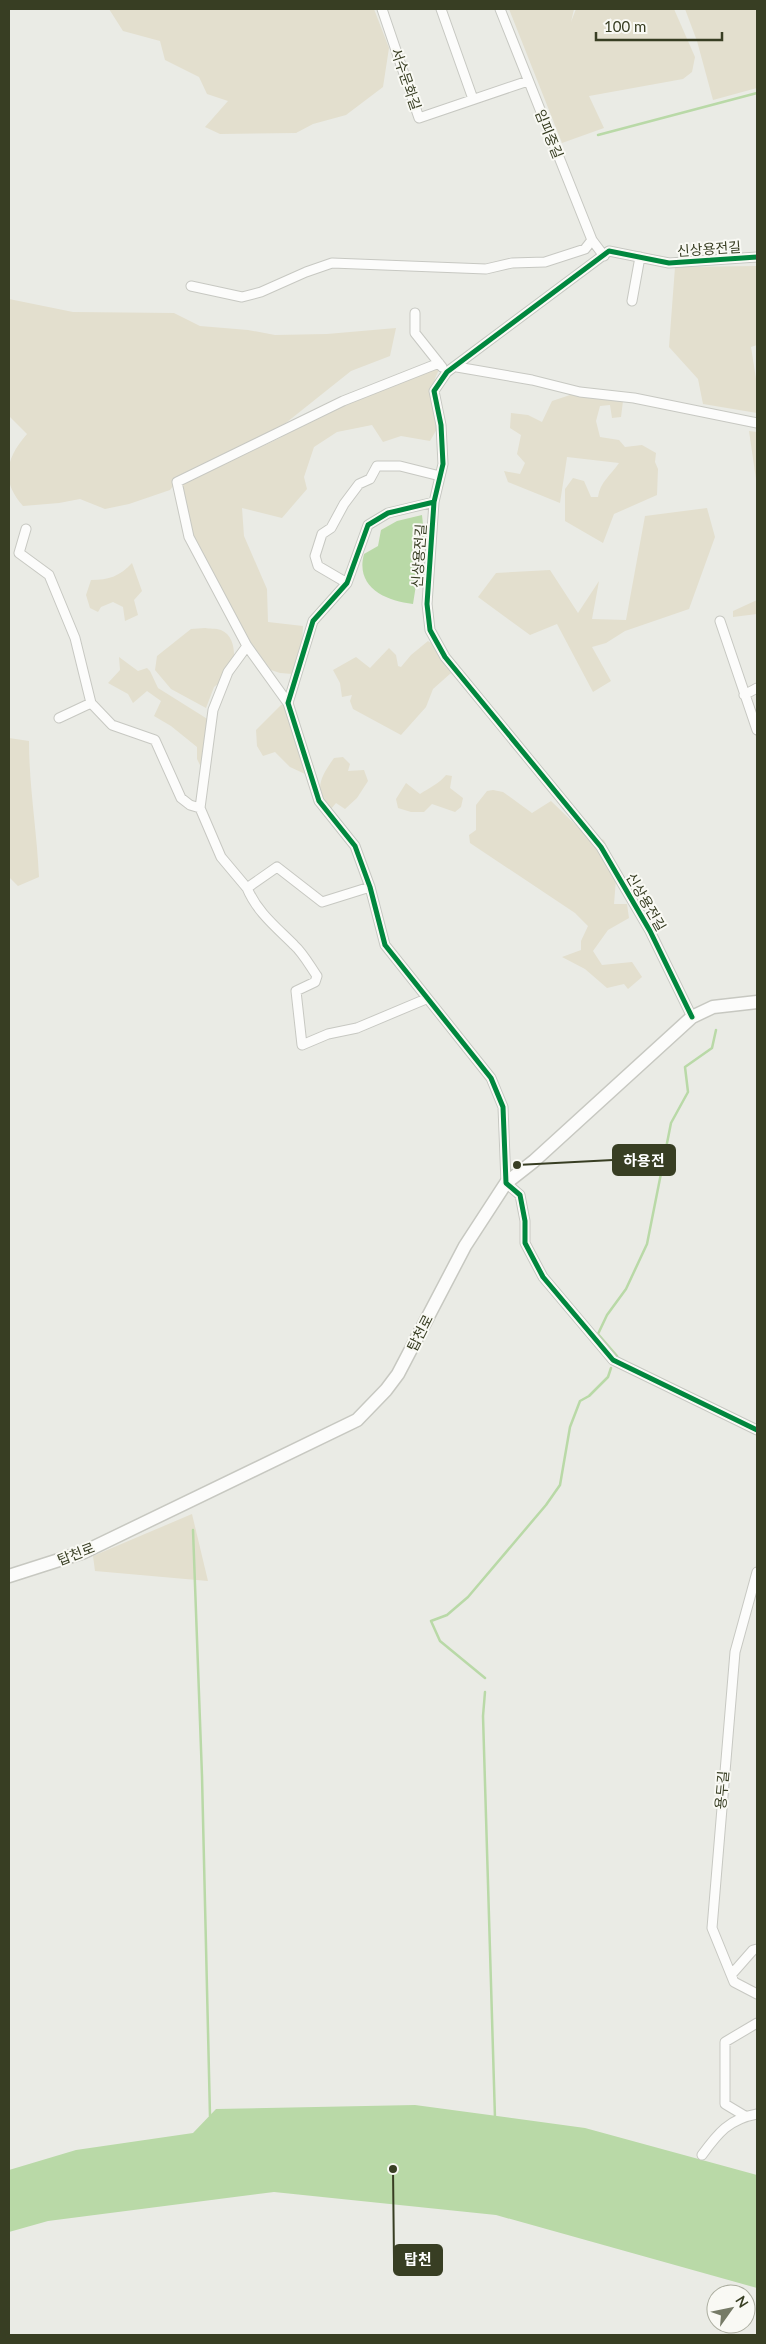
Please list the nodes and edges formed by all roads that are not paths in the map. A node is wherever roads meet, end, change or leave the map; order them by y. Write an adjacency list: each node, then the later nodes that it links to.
1 (382, 9): 5 (street, 서수문화길)
2 (441, 9): 5 (street)
3 (500, 9): 4 (street, 임피중길)
4 (528, 81): 5 (street); 6 (street, 임피중길)
5 (473, 99)
6 (592, 240): 7 (street, 임피중길); 10 (street)
7 (604, 256): 8 (street, 신상용전길); 14 (street, 신상용전길)
8 (640, 257): 9 (street, 신상용전길); 11 (street)
9 (757, 257)
10 (192, 286)
11 (632, 302)
12 (414, 313): 13 (street)
13 (439, 363): 15 (street); 22 (street)
14 (457, 366): 15 (street, 신상용전길); 16 (street)
15 (448, 372): 17 (street, 신상용전길)
16 (757, 423)
17 (440, 476): 18 (street, 신상용전길); 20 (street)
18 (434, 502): 20 (street); 34 (street, 신상용전길)
19 (26, 529): 26 (street)
20 (346, 583): 25 (street)
21 (720, 621): 24 (street)
22 (247, 646): 25 (street); 29 (street)
23 (757, 688): 24 (street)
24 (744, 695): 28 (street)
25 (288, 703): 30 (street)
26 (91, 704): 27 (street); 29 (street)
27 (59, 718)
28 (757, 730)
29 (200, 808): 31 (street)
30 (370, 887): 31 (street); 32 (street)
31 (247, 888): 32 (street)
32 (426, 999): 35 (street)
33 (757, 1002): 34 (main road, 탑천로)
34 (692, 1017): 35 (main road, 탑천로)
35 (506, 1183): 36 (street); 38 (main road, 탑천로)
36 (757, 1430)
37 (757, 1572): 40 (street, 용두길)
38 (9, 1576)
39 (757, 1949): 40 (street)
40 (731, 1975): 41 (street, 용두길)
41 (757, 1994)
42 (757, 2023): 44 (street)
43 (757, 2114): 44 (street)
44 (745, 2116): 45 (street)
45 (702, 2155)

